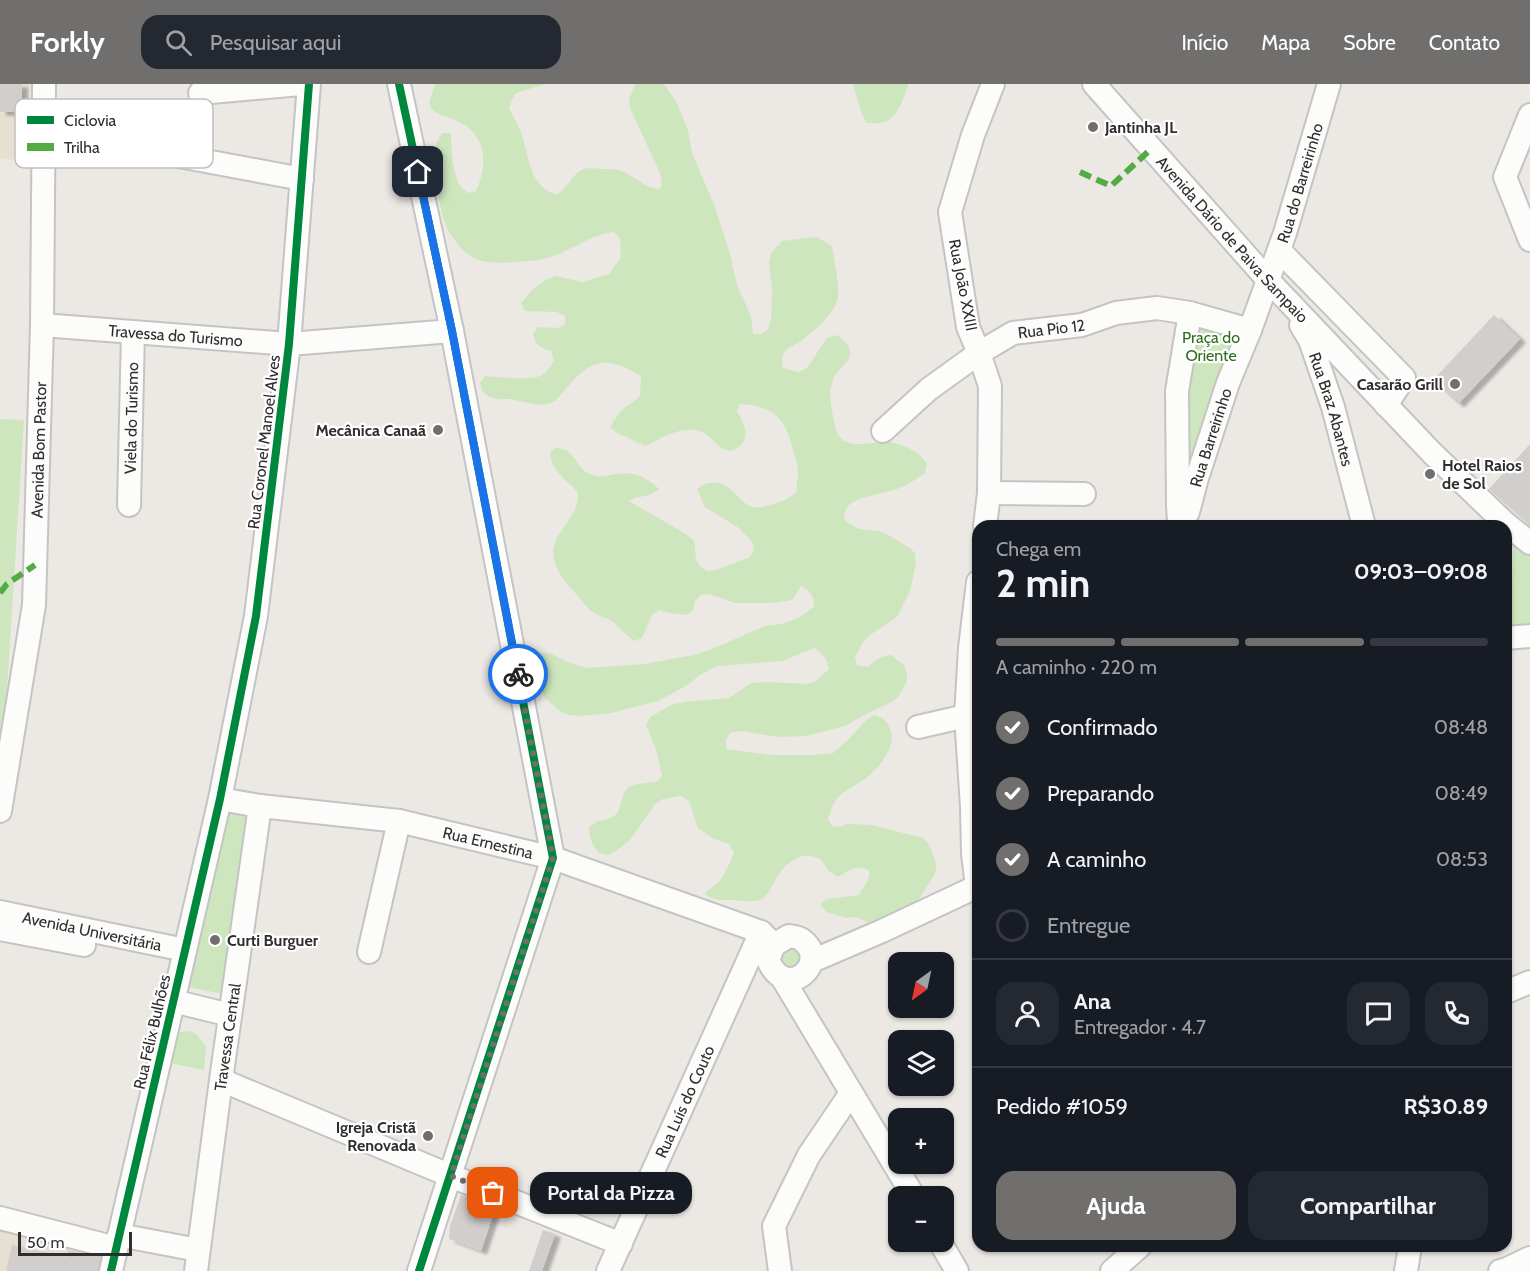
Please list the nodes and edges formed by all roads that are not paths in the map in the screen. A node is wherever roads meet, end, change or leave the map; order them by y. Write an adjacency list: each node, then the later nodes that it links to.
1 (44, 84): 9 (street, Avenida Bom Pastor)
2 (302, 84): 8 (street)
3 (309, 84): 13 (street, Rua Coronel Manoel Alves)
4 (399, 84): 22 (street)
5 (993, 84): 25 (street, Rua João XXIII)
6 (1094, 84): 17 (street, Avenida Dário de Paiva Sampaio)
7 (1329, 84): 16 (street, Rua do Barreirinho)
8 (200, 93)
9 (44, 99)
10 (1530, 115): 14 (street)
11 (213, 162): 13 (street)
12 (43, 168): 20 (street, Avenida Bom Pastor)
13 (302, 179): 24 (street, Rua Coronel Manoel Alves)
14 (1526, 215): 15 (street)
15 (1530, 240)
16 (1279, 250): 17 (street, Rua do Barreirinho); 26 (street)
17 (1268, 280): 18 (street, Avenida Dário de Paiva Sampaio); 21 (street, Rua Barreirinho)
18 (1285, 298): 26 (street, Avenida Dário de Paiva Sampaio); 34 (street, Rua Braz Abantes)
19 (1190, 313): 21 (street, Rua Pio 12); 25 (street, Rua Pio 12); 32 (street)
20 (42, 325): 23 (street, Travessa do Turismo); 45 (street, Avenida Bom Pastor)
21 (1250, 330): 33 (street, Rua Barreirinho)
22 (452, 331): 24 (street, Travessa do Turismo); 47 (street)
23 (134, 332): 24 (street, Travessa do Turismo); 30 (street, Viela do Turismo)
24 (289, 344): 43 (street, Rua Coronel Manoel Alves)
25 (979, 353): 27 (street, Rua Pio 12); 28 (street, Rua João XXIII)
26 (1386, 405): 35 (street, Avenida Dário de Paiva Sampaio)
27 (883, 431)
28 (989, 493): 29 (street); 31 (street, Rua João XXIII)
29 (1084, 494)
30 (129, 505)
31 (986, 520)
32 (1179, 520)
33 (1183, 520)
34 (1362, 520)
35 (1500, 520)
36 (1512, 530): 37 (street, Avenida Dário de Paiva Sampaio)
37 (1530, 543)
38 (972, 632): 41 (street)
39 (1530, 636): 40 (street)
40 (1512, 638)
41 (972, 715): 42 (street)
42 (918, 727)
43 (220, 799): 44 (street, Rua Ernestina); 53 (street, Rua Félix Bulhões)
44 (260, 806): 46 (street, Rua Ernestina); 59 (street, Travessa Central)
45 (0, 811)
46 (399, 821): 47 (street, Rua Ernestina); 52 (street)
47 (553, 858): 51 (street, Rua Ernestina); 62 (street)
48 (972, 889): 54 (street)
49 (0, 912): 53 (street, Avenida Universitária)
50 (0, 929): 53 (street, Avenida Universitária)
51 (767, 939): 54 (street); 55 (street); 66 (street, Rua Luís do Couto)
52 (369, 952)
53 (184, 957): 58 (street, Rua Félix Bulhões)
54 (812, 961): 55 (street)
55 (783, 979): 61 (street)
56 (1530, 982): 57 (street)
57 (1512, 990)
58 (173, 1001): 59 (street); 65 (street, Rua Félix Bulhões)
59 (230, 1015): 60 (street, Travessa Central)
60 (221, 1080): 62 (street); 71 (street, Travessa Central)
61 (851, 1093): 63 (street); 75 (street)
62 (451, 1176): 66 (street); 73 (street)
63 (907, 1186)
64 (0, 1218): 65 (street)
65 (118, 1241): 71 (street); 72 (street, Rua Félix Bulhões)
66 (621, 1244): 74 (street, Rua Luís do Couto)
67 (946, 1252): 76 (street)
68 (1134, 1252): 77 (street)
69 (1409, 1252): 78 (street)
70 (1530, 1258): 79 (street)
71 (197, 1261)
72 (111, 1271)
73 (419, 1271)
74 (608, 1271)
75 (780, 1271)
76 (957, 1271)
77 (1113, 1271)
78 (1406, 1271)
79 (1500, 1271)

